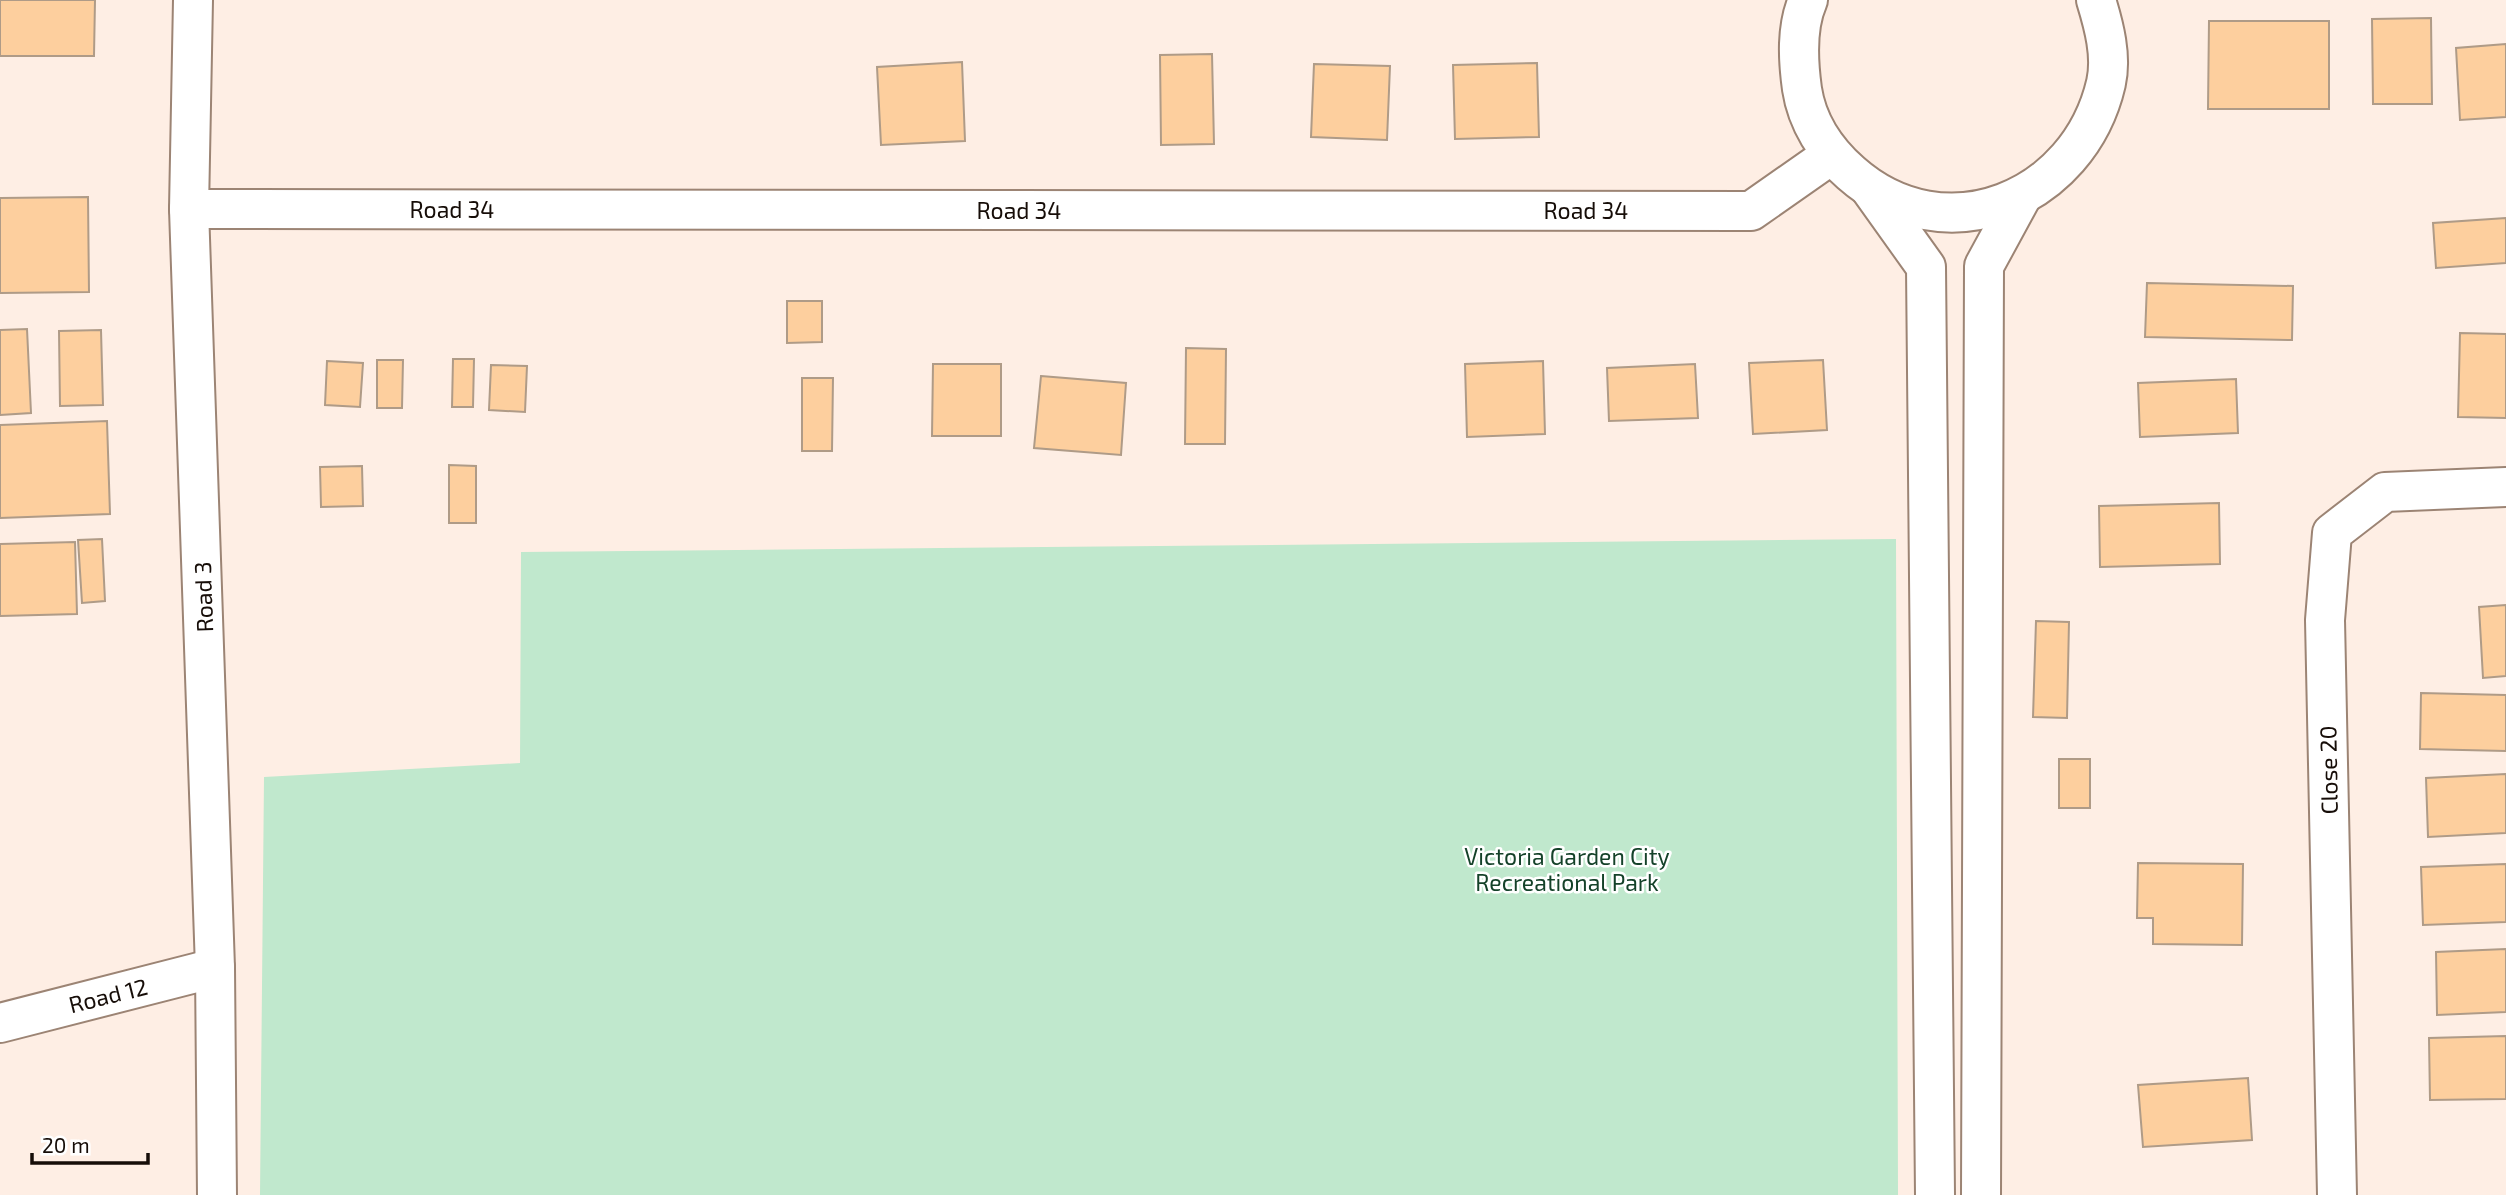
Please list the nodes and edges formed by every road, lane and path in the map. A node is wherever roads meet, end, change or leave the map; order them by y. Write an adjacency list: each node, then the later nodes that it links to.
1 (193, 0): 7 (street, Road 3)
2 (1808, 0): 4 (street)
3 (2096, 0): 6 (street)
4 (1831, 155): 5 (street); 7 (street, Road 34)
5 (1871, 190): 6 (street); 12 (street)
6 (2021, 198): 13 (street)
7 (189, 209): 9 (street, Road 3)
8 (2506, 487): 14 (street, Close 20)
9 (215, 968): 10 (street, Road 12); 11 (street, Road 3)
10 (0, 1023)
11 (217, 1195)
12 (1935, 1195)
13 (1981, 1195)
14 (2337, 1195)

